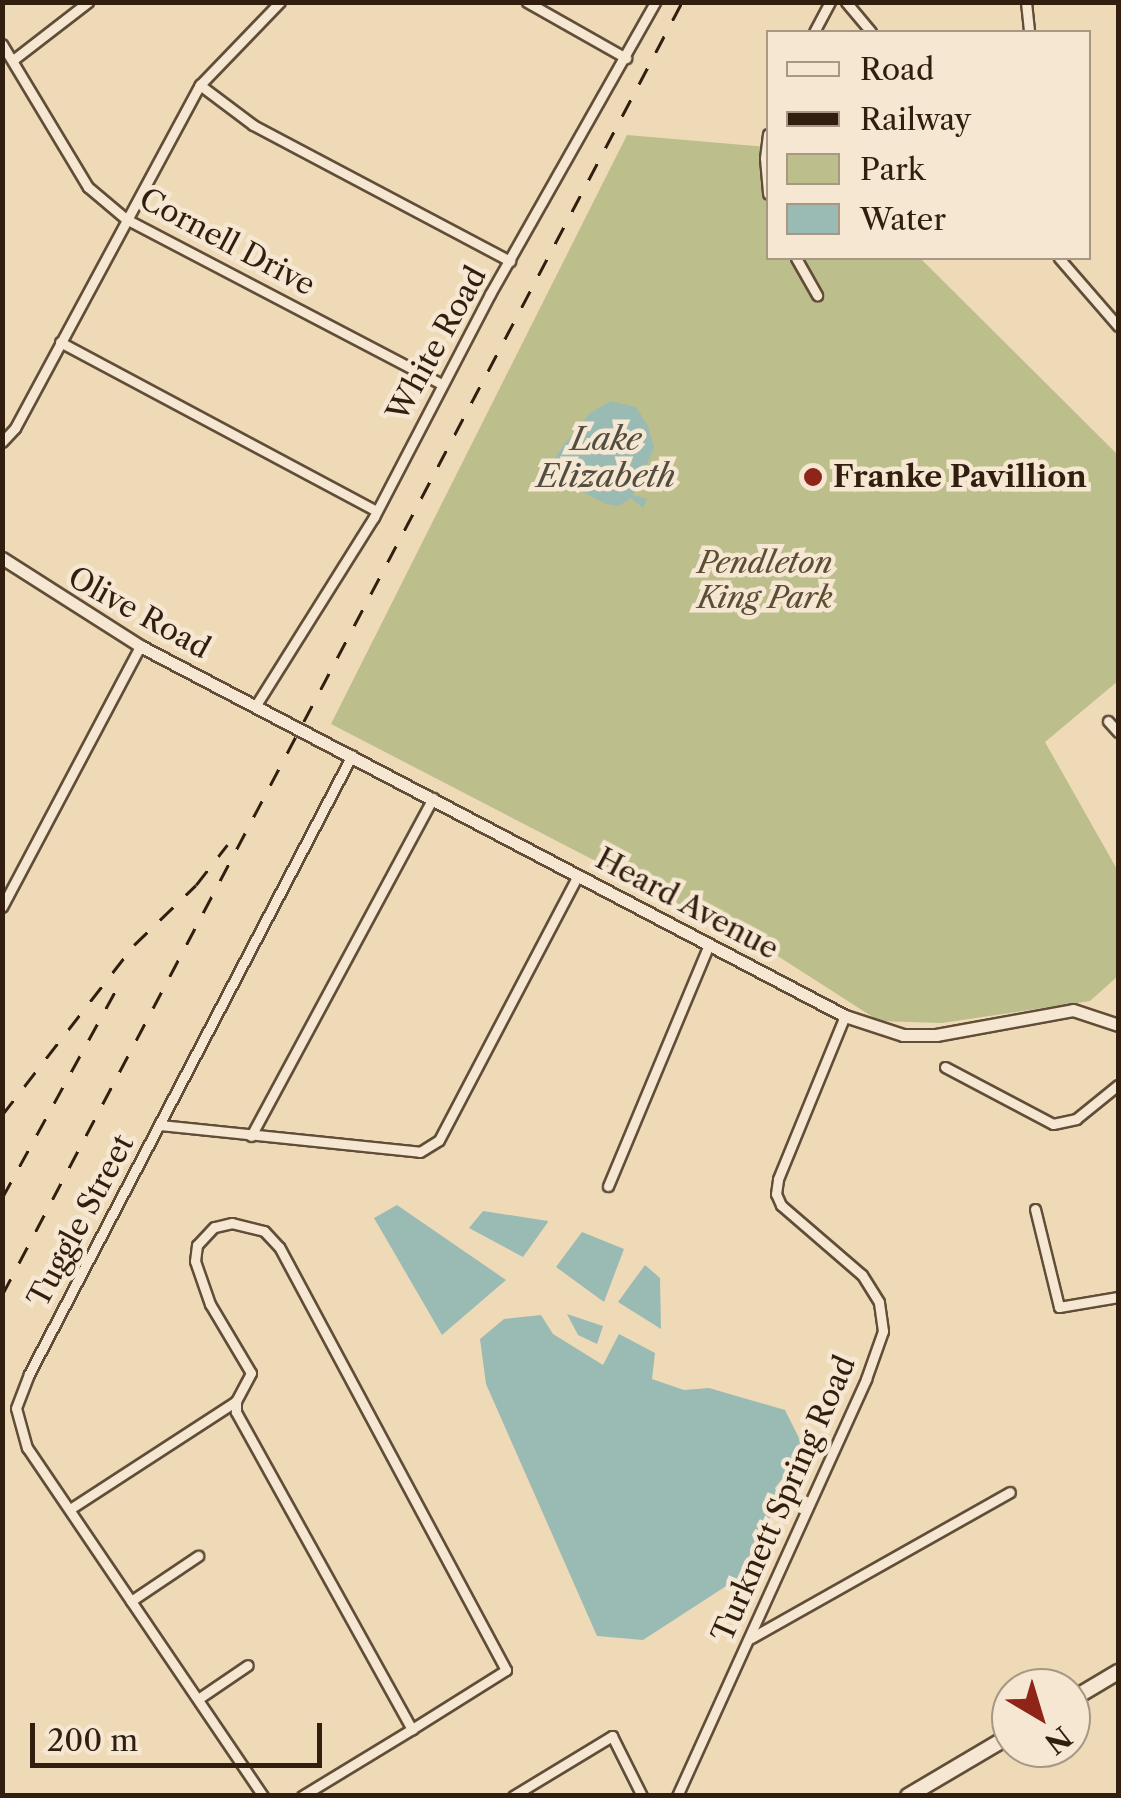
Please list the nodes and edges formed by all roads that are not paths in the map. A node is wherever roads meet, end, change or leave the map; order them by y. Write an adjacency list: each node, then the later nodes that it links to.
1 (88, 2): 15 (street)
2 (256, 2): 9 (street)
3 (280, 2): 9 (street)
4 (528, 2): 14 (street)
5 (656, 2): 14 (street, White Road)
6 (830, 2): 10 (street)
7 (846, 2): 11 (street)
8 (1026, 2): 12 (street)
9 (267, 14): 16 (street)
10 (815, 30)
11 (868, 30)
12 (1029, 30)
13 (2, 44): 15 (street, Cornell Drive)
14 (626, 58): 20 (street, White Road)
15 (14, 60): 17 (street, Cornell Drive)
16 (200, 85): 17 (street); 20 (street)
17 (126, 219): 23 (street); 24 (street, Cornell Drive)
18 (797, 260): 21 (street)
19 (1061, 260): 22 (street)
20 (510, 261): 24 (street, White Road)
21 (817, 294)
22 (1118, 326)
23 (60, 342): 25 (street); 26 (street)
24 (442, 384): 26 (street, White Road)
25 (2, 442)
26 (376, 511): 29 (street, White Road)
27 (2, 558): 28 (street, Olive Road)
28 (140, 646): 29 (street, Olive Road); 35 (street)
29 (256, 705): 32 (street, Heard Avenue)
30 (1108, 721): 31 (street)
31 (1118, 732)
32 (352, 756): 33 (street, Heard Avenue); 41 (street, Tuggle Street)
33 (433, 798): 34 (street, Heard Avenue); 42 (street)
34 (578, 875): 36 (street, Heard Avenue); 42 (street)
35 (2, 907)
36 (710, 944): 37 (street, Heard Avenue); 43 (street)
37 (845, 1016): 38 (street, Heard Avenue); 51 (street, Turknett Spring Road)
38 (1118, 1025)
39 (944, 1067): 40 (street)
40 (1118, 1085)
41 (160, 1125): 42 (street); 48 (street, Tuggle Street)
42 (251, 1136)
43 (608, 1186)
44 (1035, 1209): 45 (street)
45 (1118, 1297)
46 (236, 1400): 48 (street); 56 (street); 56 (street)
47 (1010, 1492): 51 (street)
48 (70, 1509): 50 (street, Tuggle Street)
49 (198, 1556): 50 (street)
50 (132, 1601): 55 (street, Tuggle Street)
51 (749, 1639): 63 (street, Turknett Spring Road)
52 (248, 1665): 55 (street)
53 (1118, 1672): 54 (main road)
54 (1091, 1688)
55 (198, 1699): 59 (street, Tuggle Street)
56 (412, 1728): 60 (street)
57 (991, 1747): 58 (main road)
58 (914, 1794)
59 (263, 1796)
60 (302, 1796)
61 (513, 1796): 62 (street)
62 (642, 1796)
63 (677, 1796)

